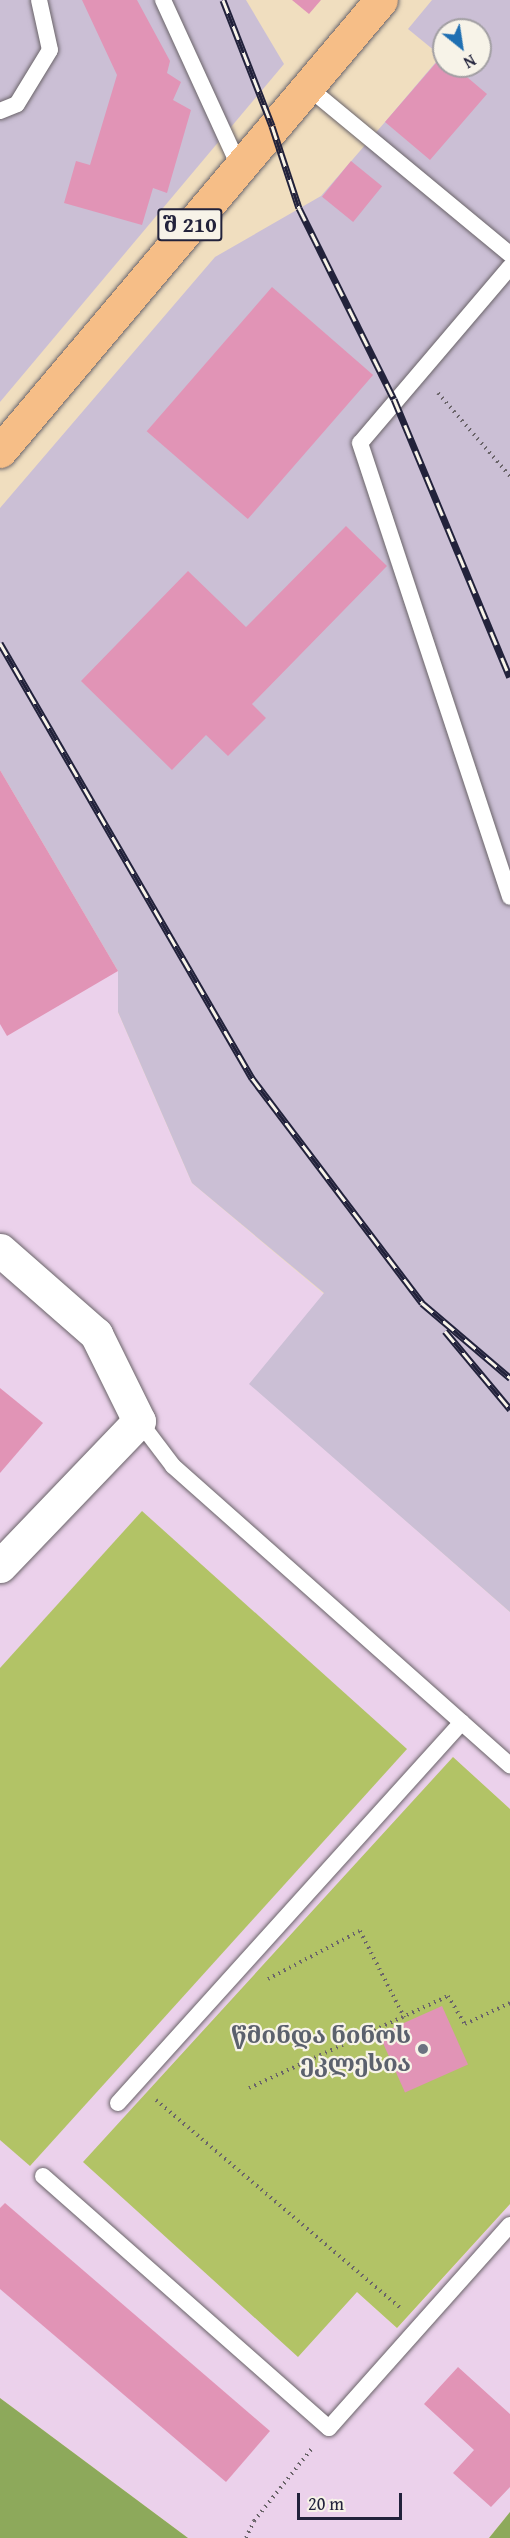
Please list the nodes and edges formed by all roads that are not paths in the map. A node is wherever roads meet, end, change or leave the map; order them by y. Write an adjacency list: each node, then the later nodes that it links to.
1 (39, 0): 5 (lane)
2 (163, 0): 6 (lane)
3 (381, 0): 4 (main road, შ 210)
4 (309, 88): 6 (main road, შ 210); 7 (lane)
5 (0, 111)
6 (239, 166): 9 (main road, შ 210)
7 (510, 254)
8 (510, 267): 10 (lane)
9 (0, 451)
10 (510, 897)
11 (0, 1250): 12 (street)
12 (139, 1421): 13 (street); 14 (lane)
13 (0, 1566)
14 (462, 1722): 15 (lane); 16 (lane)
15 (510, 1765)
16 (118, 2103)
17 (43, 2176): 18 (lane)
18 (510, 2225)

